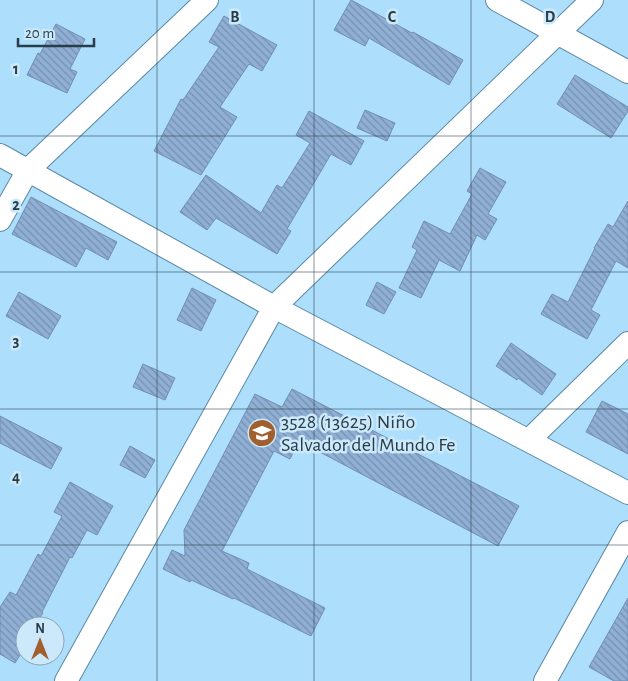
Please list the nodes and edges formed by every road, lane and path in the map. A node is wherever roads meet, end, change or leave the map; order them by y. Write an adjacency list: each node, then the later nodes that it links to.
1 (207, 0): 7 (street)
2 (497, 0): 4 (street)
3 (592, 0): 4 (street)
4 (558, 33): 5 (street); 9 (street)
5 (628, 72)
6 (0, 155): 7 (street)
7 (28, 170): 8 (street); 9 (street)
8 (0, 220)
9 (274, 307): 11 (street); 14 (street)
10 (628, 343): 11 (street)
11 (529, 440): 12 (street)
12 (628, 493)
13 (628, 532): 15 (street)
14 (66, 681)
15 (545, 681)

